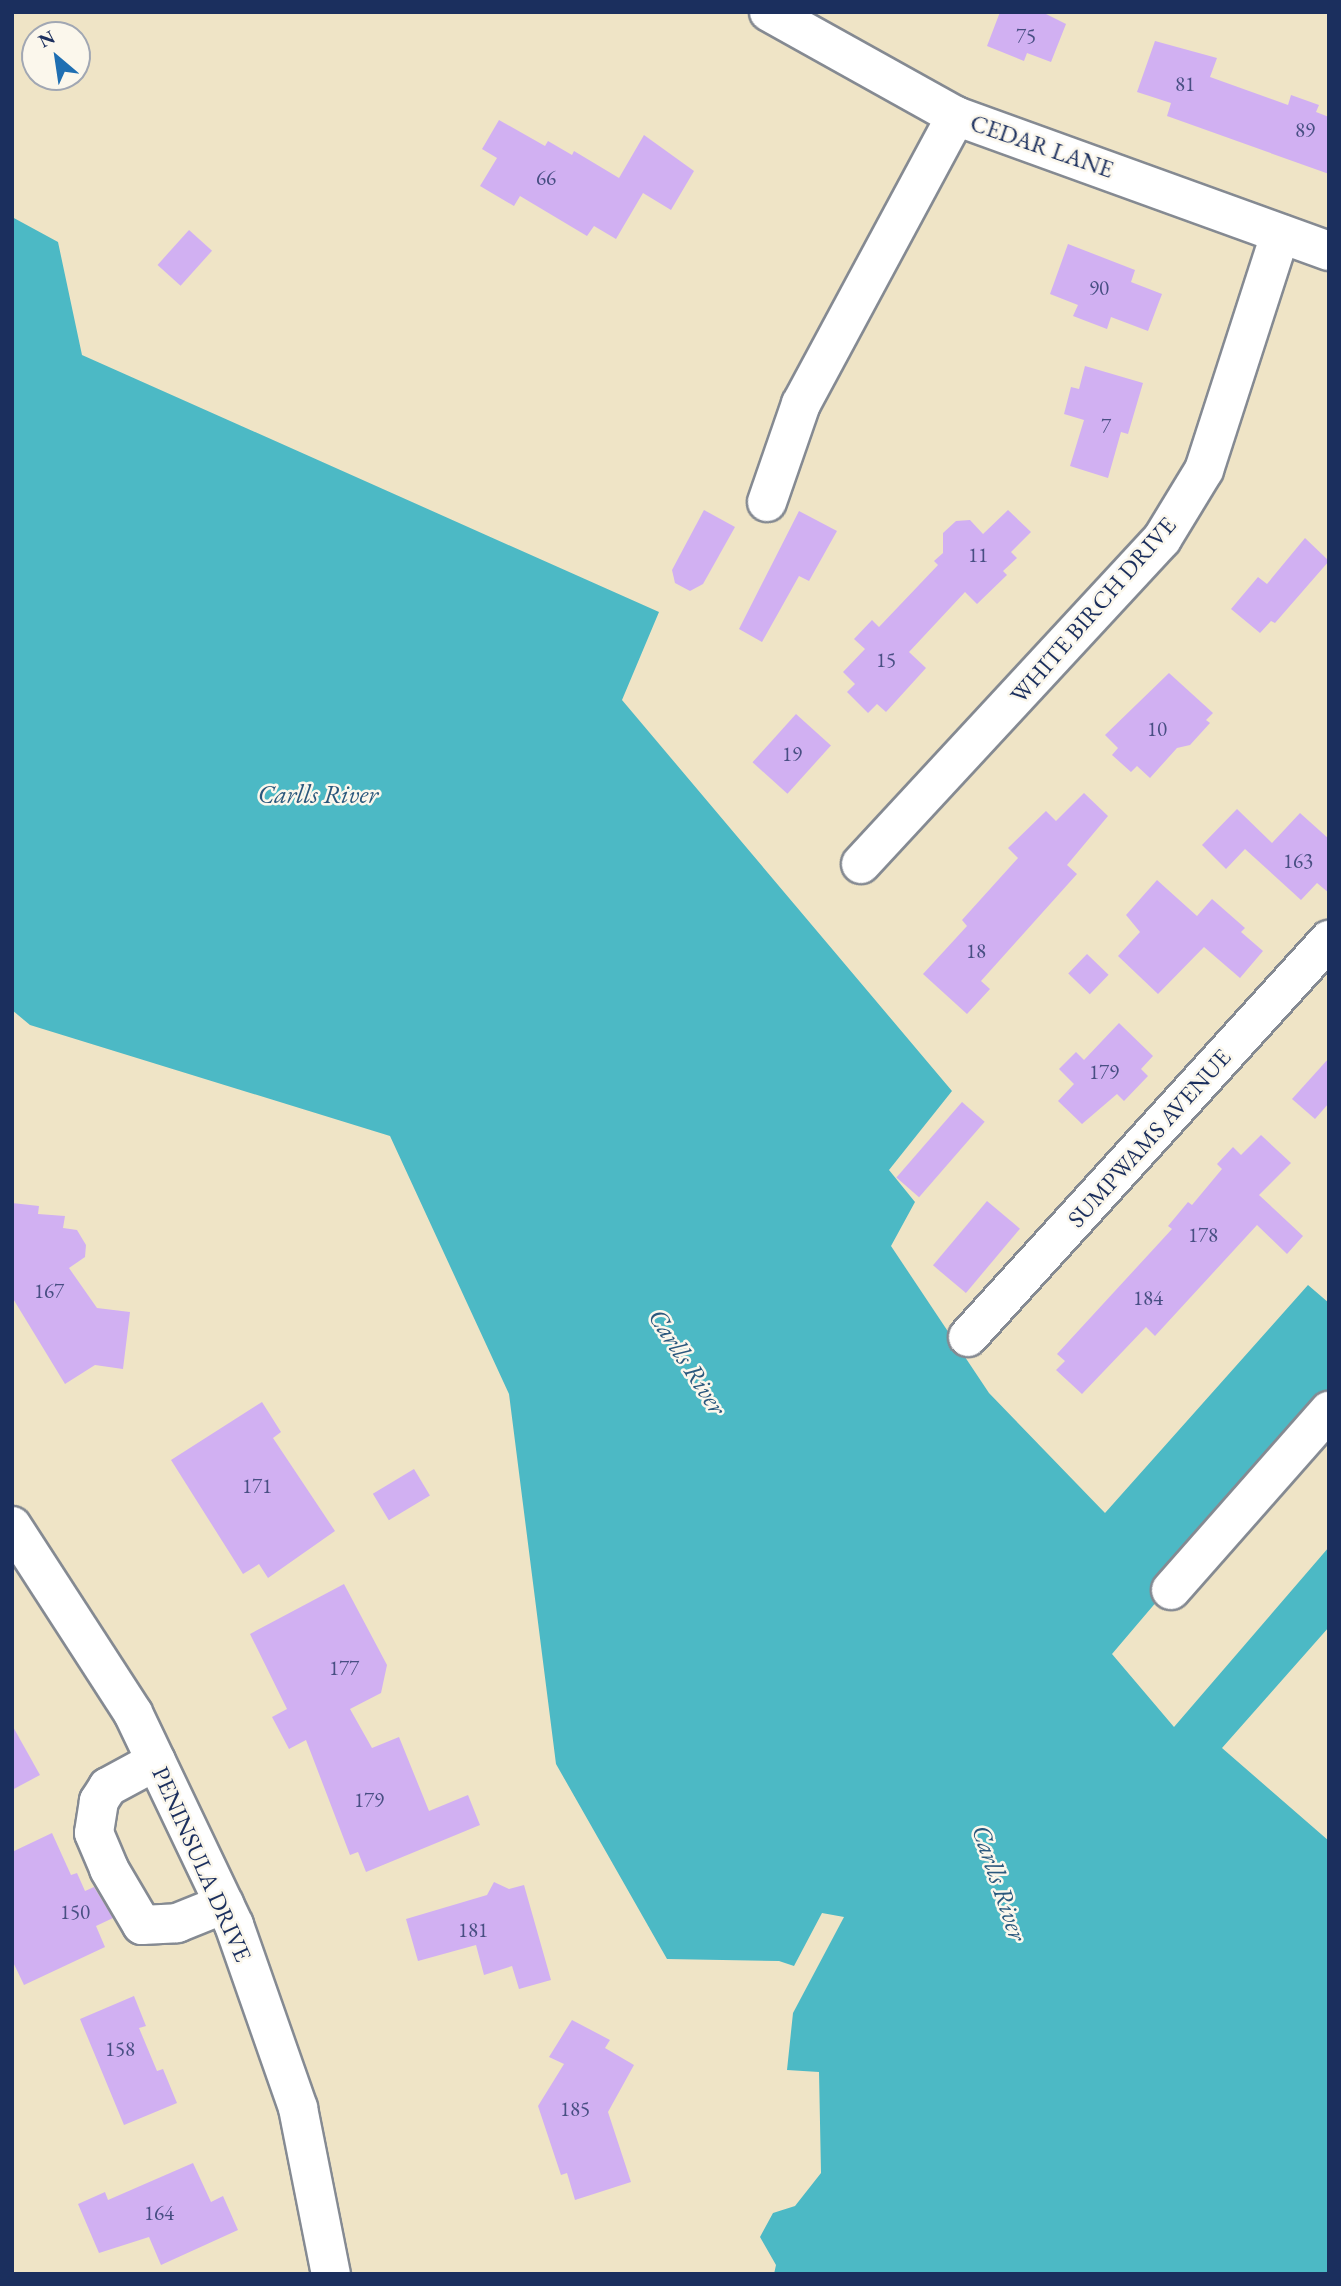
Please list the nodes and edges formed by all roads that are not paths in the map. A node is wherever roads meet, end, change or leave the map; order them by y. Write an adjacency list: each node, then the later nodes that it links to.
1 (780, 15): 2 (street, CEDAR LANE)
2 (956, 116): 3 (street, CEDAR LANE); 5 (street)
3 (1280, 234): 4 (street, CEDAR LANE); 6 (street, WHITE BIRCH DRIVE)
4 (1329, 251)
5 (767, 502)
6 (862, 864)
7 (1329, 940): 8 (street, SUMPWAMS AVENUE)
8 (968, 1337)
9 (1329, 1410): 11 (street)
10 (12, 1526): 12 (street, PENINSULA DRIVE)
11 (1171, 1590)
12 (156, 1761): 13 (street, PENINSULA DRIVE); 13 (street)
13 (224, 1904): 14 (street, PENINSULA DRIVE)
14 (331, 2274)

